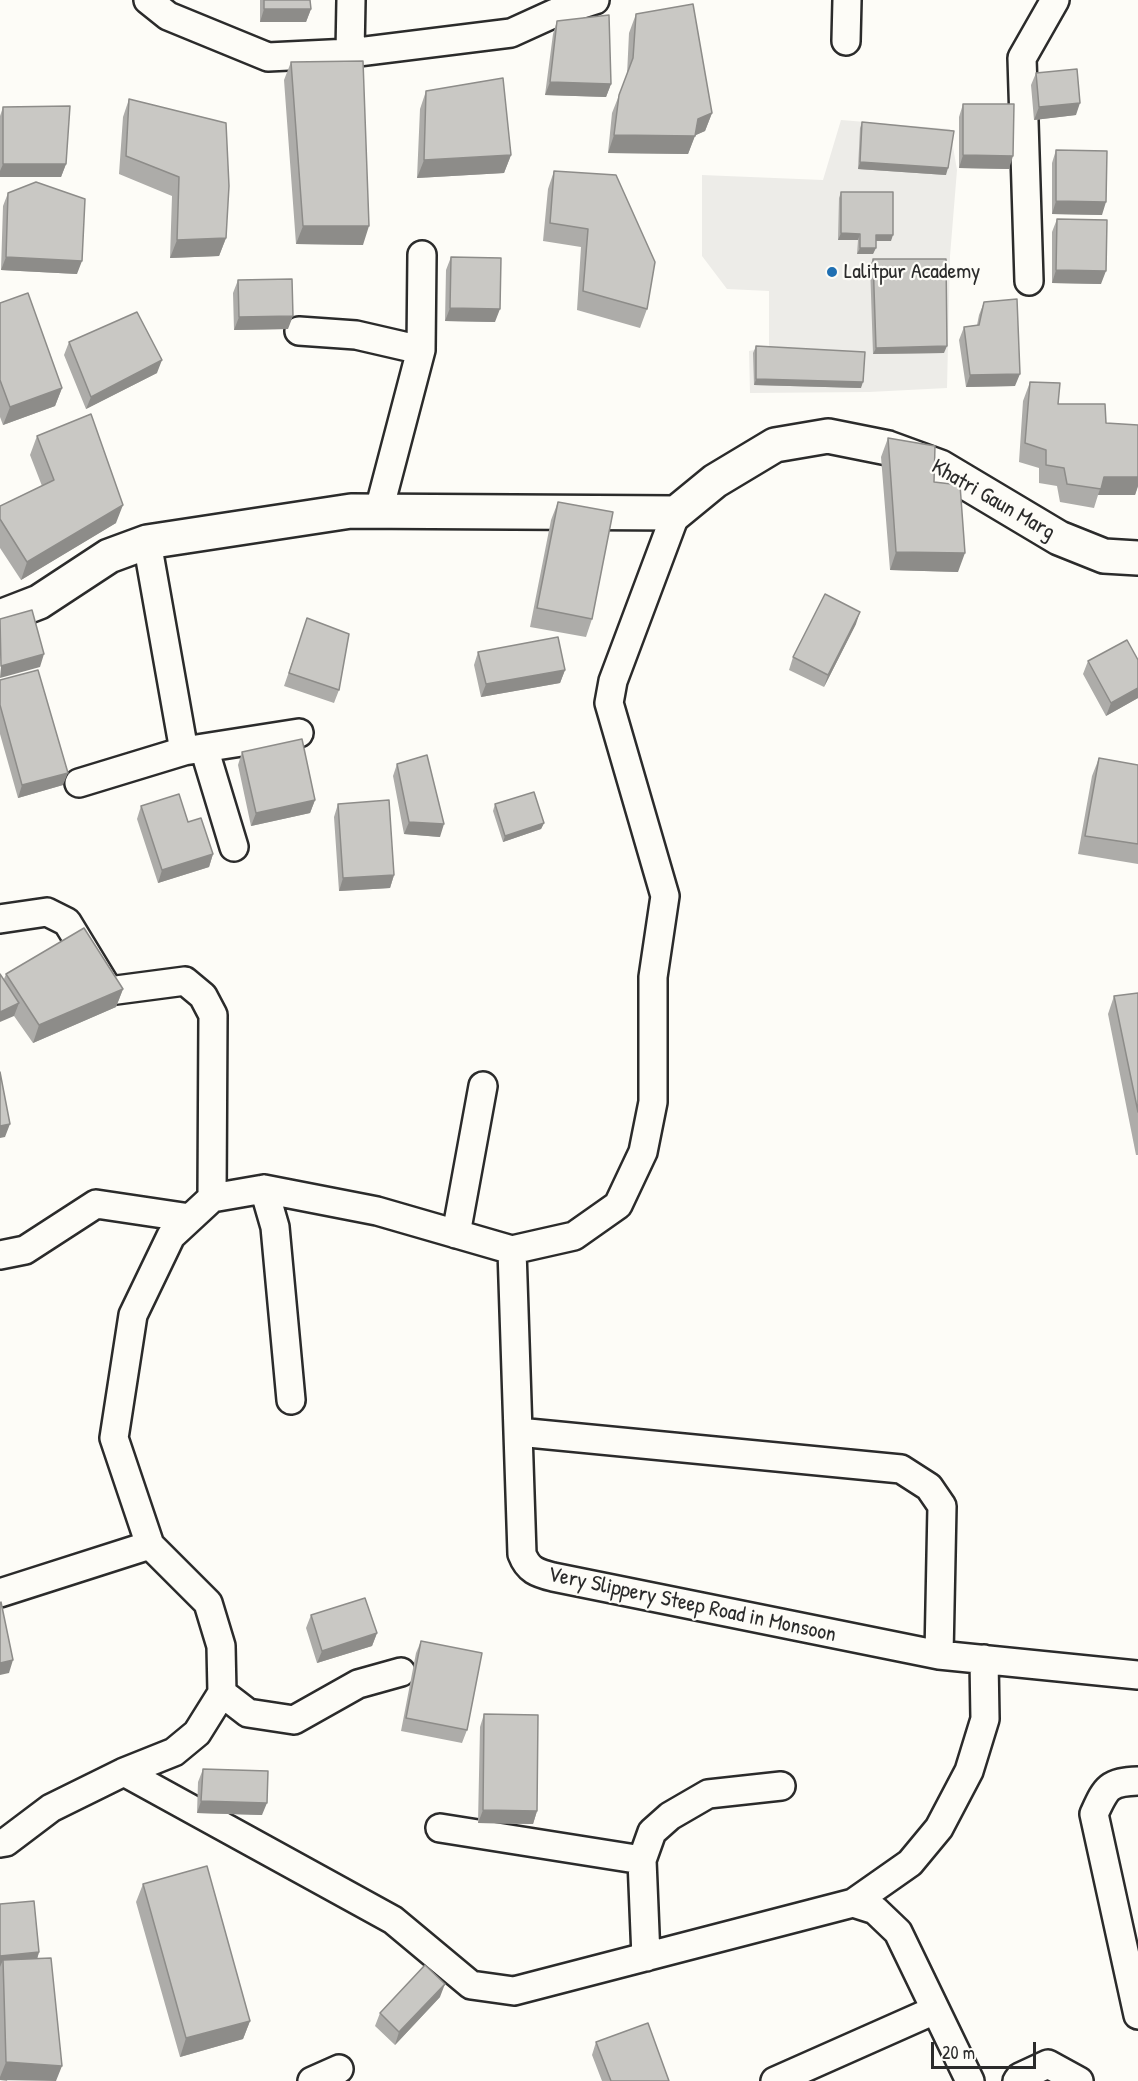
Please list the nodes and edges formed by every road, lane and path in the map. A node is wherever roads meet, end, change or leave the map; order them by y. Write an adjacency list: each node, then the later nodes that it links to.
1 (148, 0): 7 (street)
2 (351, 0): 7 (street)
3 (595, 0): 7 (street)
4 (846, 0): 6 (street)
5 (1055, 0): 9 (street)
6 (846, 41)
7 (350, 53)
8 (422, 255): 11 (street)
9 (1029, 281)
10 (299, 332): 11 (street)
11 (421, 350): 12 (street)
12 (379, 510): 13 (main road); 14 (main road)
13 (676, 513): 15 (main road, Khatri Gaun Marg); 27 (street)
14 (147, 542): 16 (main road); 18 (street)
15 (1138, 558)
16 (0, 617)
17 (299, 733): 18 (street)
18 (194, 750): 19 (street); 20 (street)
19 (79, 783)
20 (234, 847)
21 (0, 919): 24 (street)
22 (483, 1086): 26 (street)
23 (264, 1189): 24 (street); 26 (street); 29 (street)
24 (212, 1198): 25 (street)
25 (190, 1218): 28 (street); 31 (street)
26 (456, 1233): 27 (street)
27 (512, 1250): 30 (street, Very Slippery Steep Road in Monsoon)
28 (0, 1256)
29 (291, 1400)
30 (518, 1432): 33 (street, Very Slippery Steep Road in Monsoon); 33 (street)
31 (150, 1545): 32 (street); 37 (street)
32 (0, 1593)
33 (939, 1655): 34 (street, Very Slippery Steep Road in Monsoon)
34 (984, 1659): 36 (street, Very Slippery Steep Road in Monsoon); 44 (street)
35 (401, 1672): 37 (street)
36 (1138, 1675)
37 (222, 1694): 38 (street)
38 (124, 1772): 42 (street); 45 (street)
39 (1138, 1781): 47 (street)
40 (781, 1786): 43 (street)
41 (440, 1828): 43 (street)
42 (0, 1843)
43 (642, 1860): 45 (street)
44 (853, 1903): 45 (street); 46 (street)
45 (646, 1957)
46 (935, 2010): 50 (street); 51 (street)
47 (1138, 2015)
48 (339, 2069): 49 (street)
49 (312, 2081)
50 (775, 2081)
51 (970, 2081)
52 (1017, 2081): 53 (street)
53 (1079, 2081)

